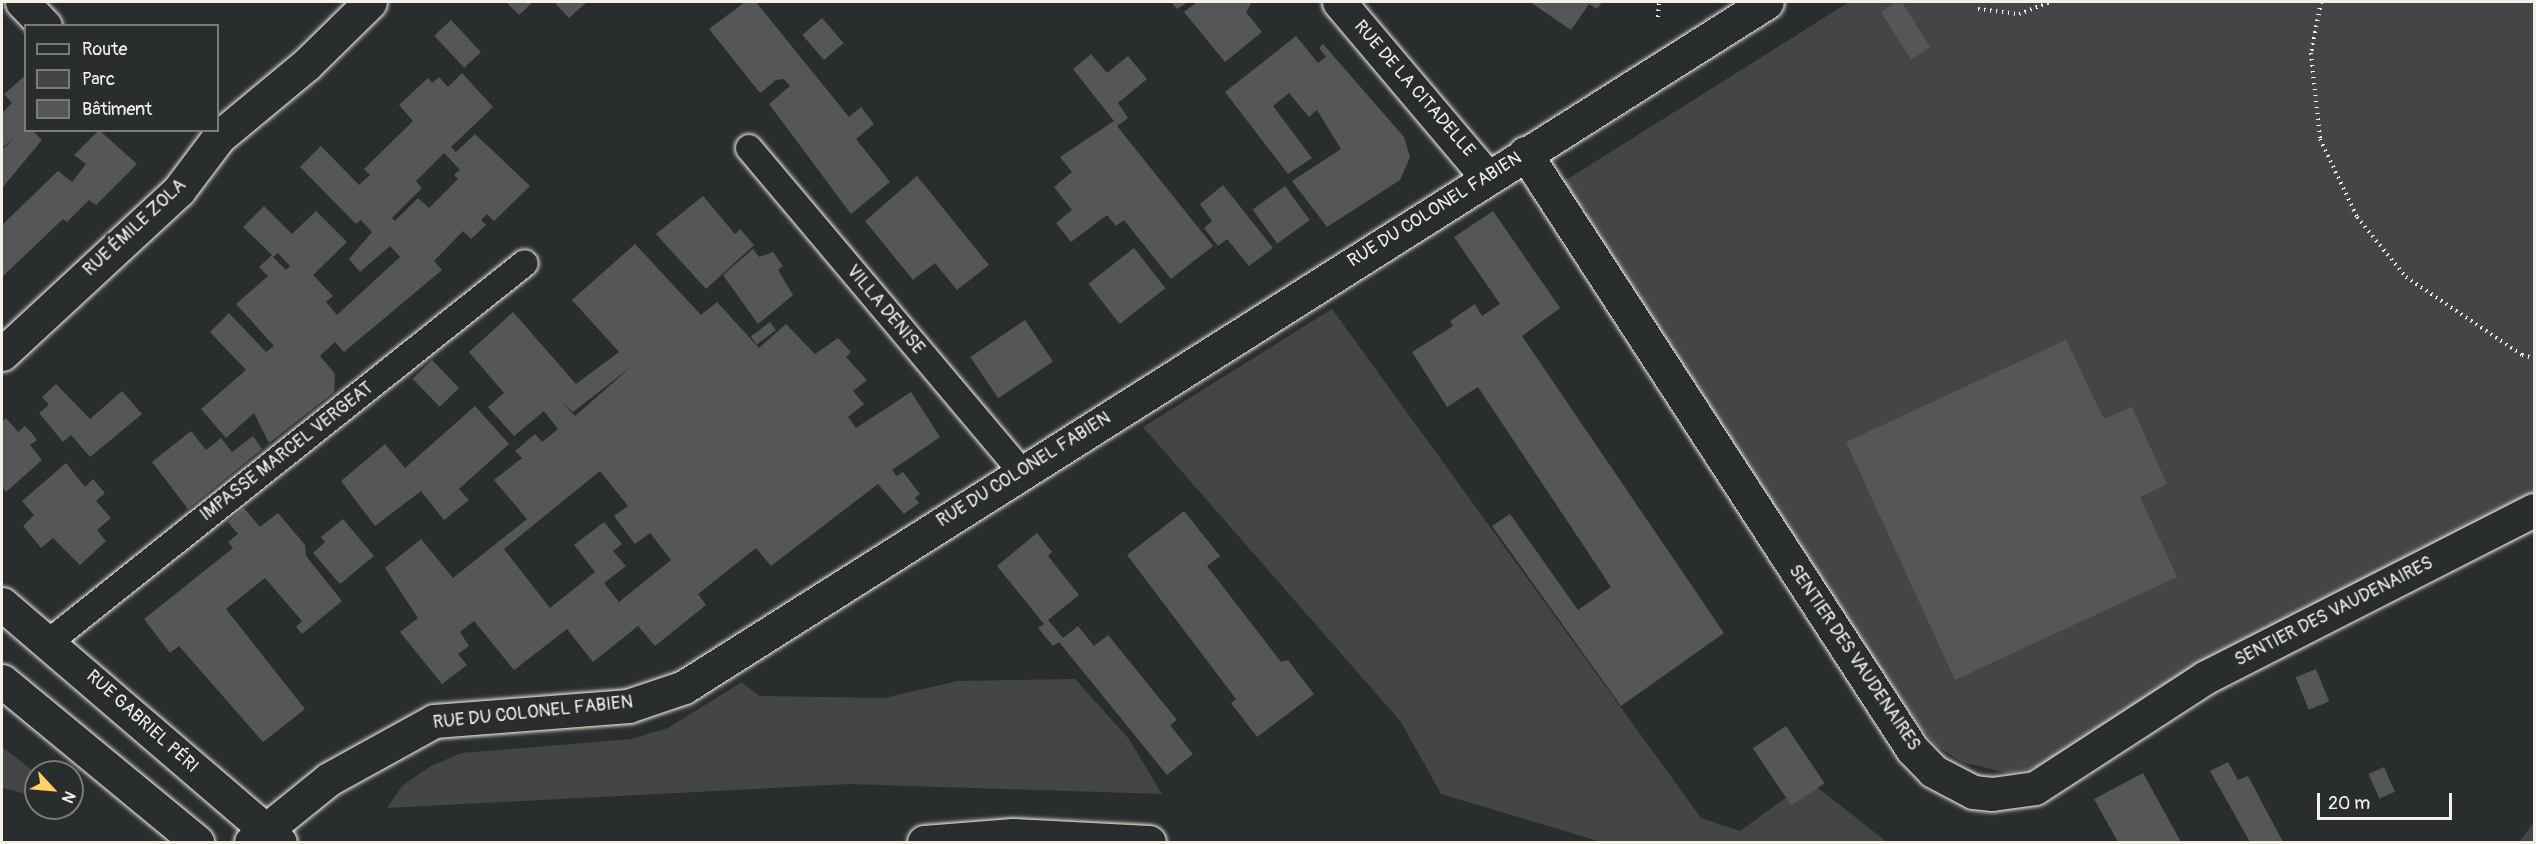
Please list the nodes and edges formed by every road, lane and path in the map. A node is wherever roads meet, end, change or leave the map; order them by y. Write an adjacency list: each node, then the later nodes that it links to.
1 (22, 2): 10 (main road)
2 (370, 2): 11 (main road, RUE ÉMILE ZOLA)
3 (1339, 2): 15 (main road, RUE DE LA CITADELLE)
4 (1659, 2): 9 (path)
5 (1767, 2): 14 (main road, RUE DU COLONEL FABIEN)
6 (2051, 2): 8 (path)
7 (2321, 2): 18 (path)
8 (1978, 9)
9 (1658, 17)
10 (43, 24)
11 (219, 131)
12 (215, 134): 17 (main road, RUE ÉMILE ZOLA)
13 (749, 148): 19 (lane, VILLA DENISE)
14 (1525, 153): 15 (main road, RUE DU COLONEL FABIEN); 20 (main road, SENTIER DES VAUDENAIRES)
15 (1487, 177): 19 (main road, RUE DU COLONEL FABIEN)
16 (525, 263): 22 (lane, IMPASSE MARCEL VERGEAT)
17 (2, 354)
18 (2535, 358)
19 (1022, 472): 24 (main road, RUE DU COLONEL FABIEN)
20 (2535, 510)
21 (2, 604): 22 (main road, RUE GABRIEL PÉRI)
22 (49, 642): 24 (main road, RUE GABRIEL PÉRI)
23 (2, 681): 25 (main road)
24 (266, 838)
25 (197, 843)
26 (924, 843): 27 (main road)
27 (1149, 843)

